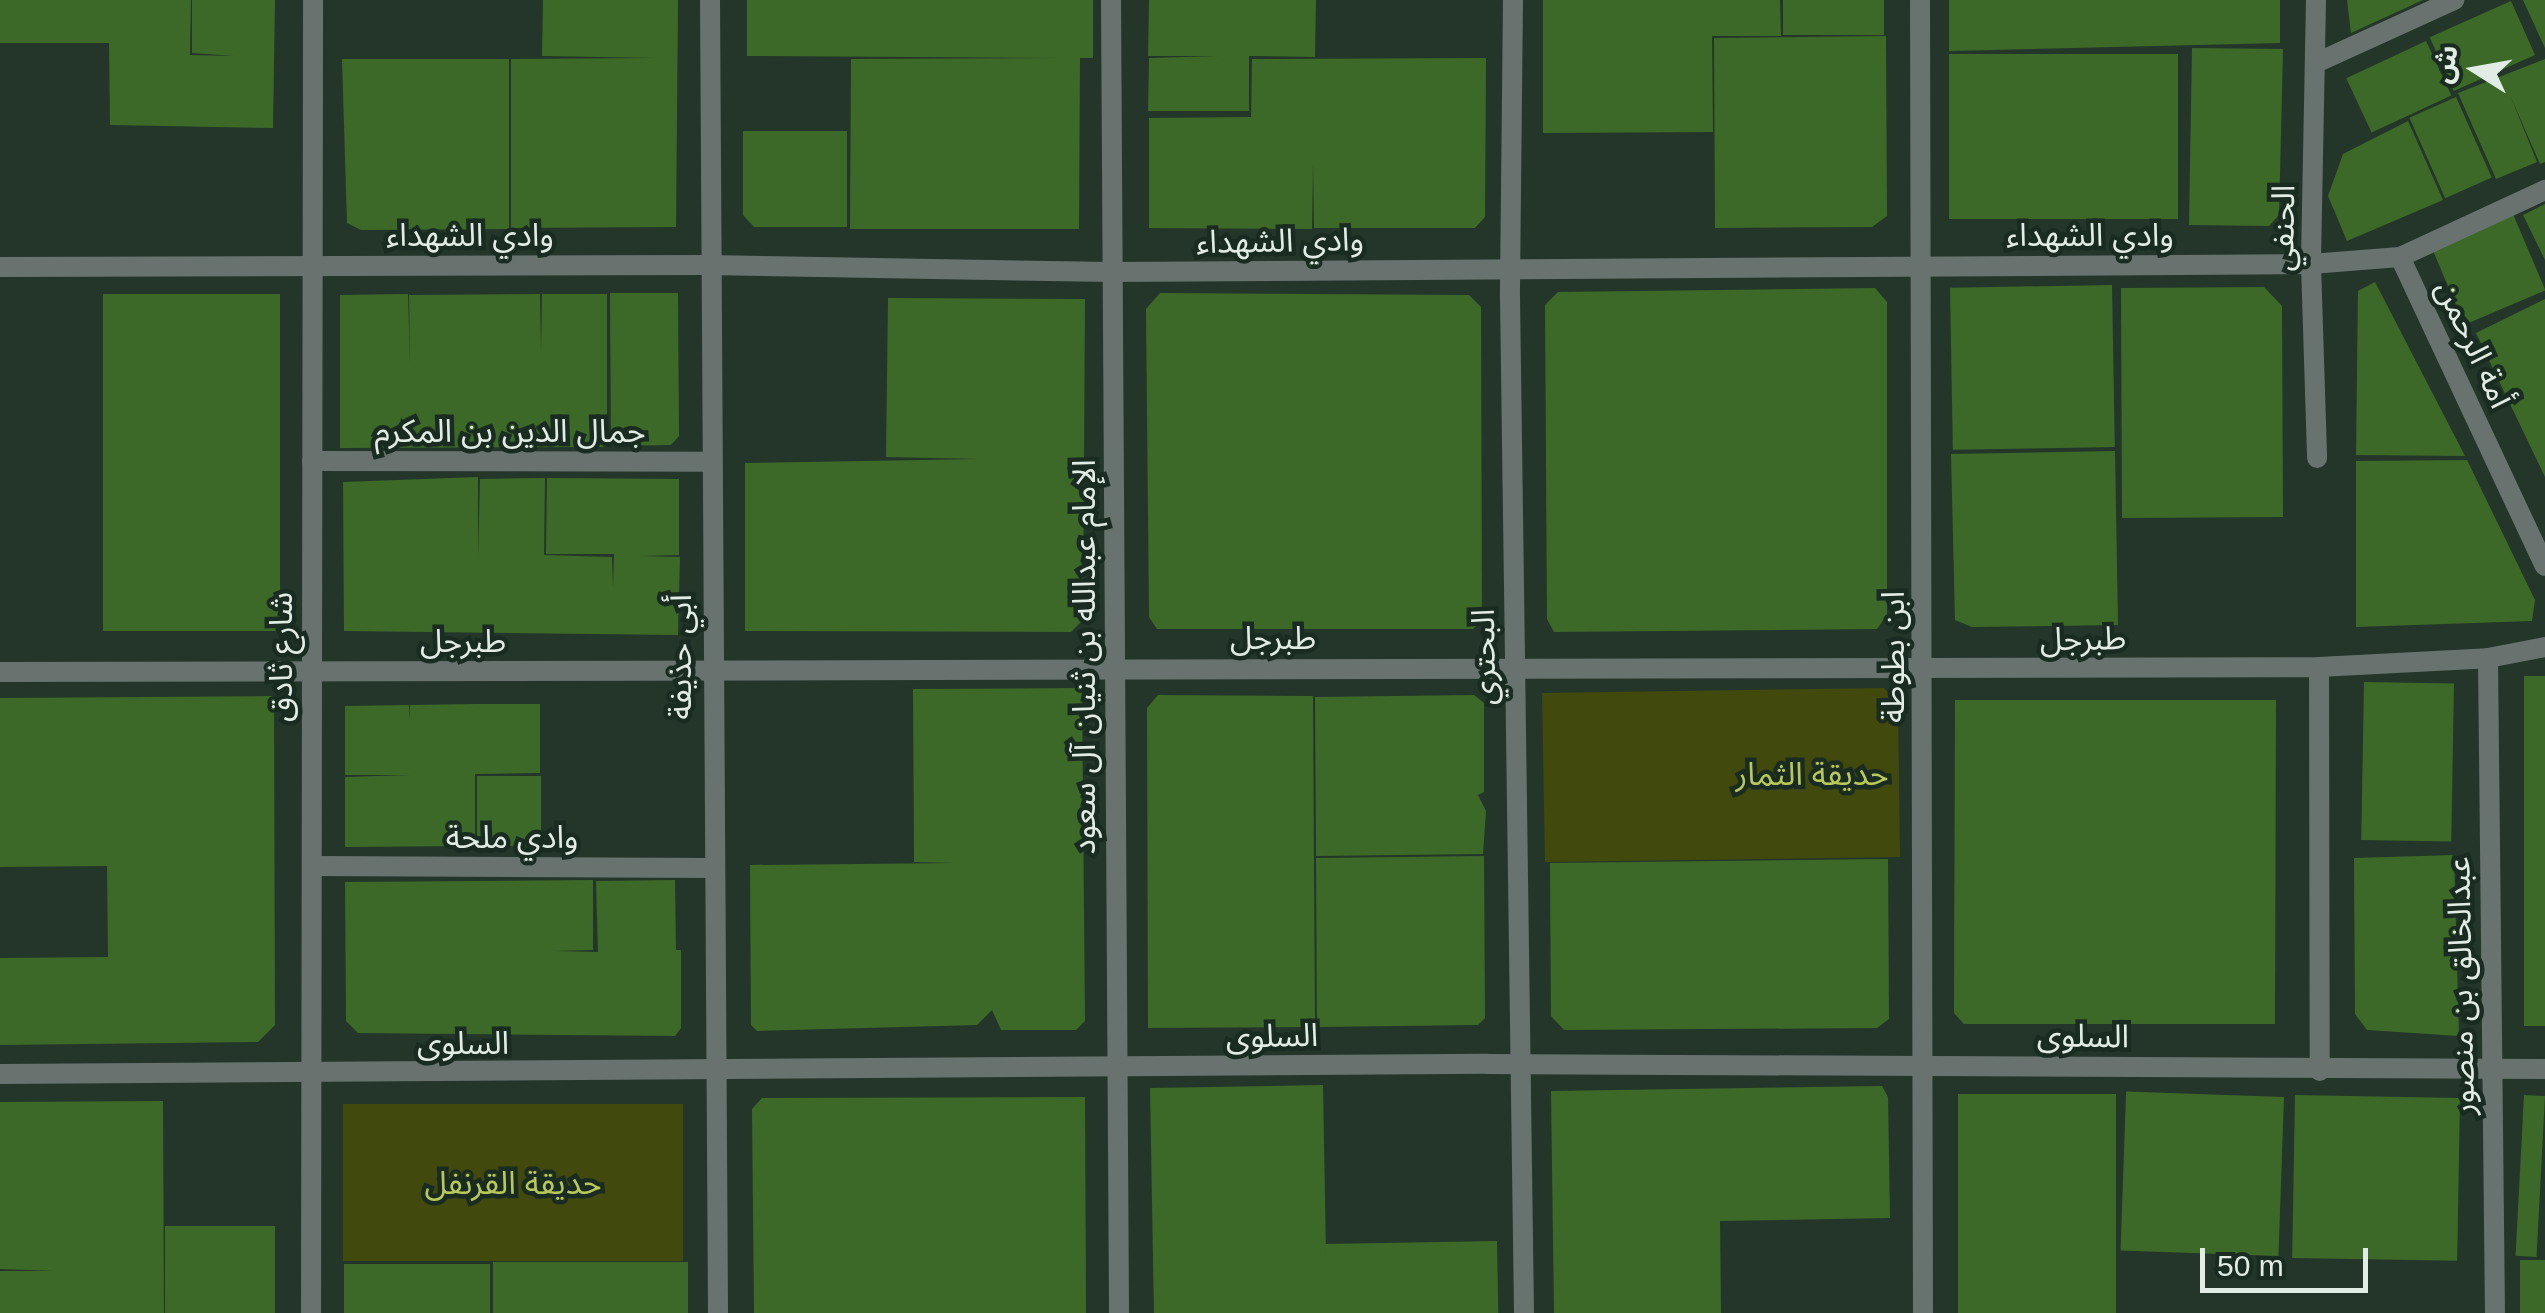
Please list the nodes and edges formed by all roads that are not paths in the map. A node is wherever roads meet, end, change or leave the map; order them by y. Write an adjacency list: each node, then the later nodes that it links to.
1 (313, 0): 13 (street, شارع ثادق)
2 (710, 0): 14 (street, أبي حذيفة)
3 (1111, 0): 17 (street, الإمام عبدالله بن ثنيان آل سعود)
4 (1513, 0): 16 (street, البحتري)
5 (1920, 0): 11 (street, ابن بطوطة)
6 (2316, 0): 8 (street, الحنفي)
7 (2454, 0): 8 (street)
8 (2316, 62): 12 (street, الحنفي)
9 (2545, 190): 10 (street, وادي الشهداء)
10 (2400, 257): 12 (street, وادي الشهداء); 21 (street, أمة الرحمن)
11 (1920, 264): 12 (street, وادي الشهداء); 16 (street, وادي الشهداء); 27 (street, ابن بطوطة)
12 (2311, 264): 18 (street, الحنفي)
13 (312, 265): 14 (street, وادي الشهداء); 15 (street, وادي الشهداء); 19 (street, شارع ثادق)
14 (707, 265): 17 (street, وادي الشهداء); 20 (street, أبي حذيفة)
15 (0, 267)
16 (1510, 269): 17 (street, وادي الشهداء); 26 (street, البحتري)
17 (1112, 272): 25 (street, الإمام عبدالله بن ثنيان آل سعود)
18 (2316, 458)
19 (312, 461): 20 (street, جمال الدين بن المكرم); 28 (street, شارع ثادق)
20 (709, 462): 29 (street, أبي حذيفة)
21 (2545, 566)
22 (2545, 646): 23 (street, طبرجل)
23 (2488, 658): 24 (street, طبرجل); 37 (street, عبدالخالق بن منصور)
24 (2319, 667): 27 (street, طبرجل); 38 (street)
25 (1114, 668): 26 (street, طبرجل); 29 (street, طبرجل); 35 (street, الإمام عبدالله بن ثنيان آل سعود)
26 (1514, 670): 27 (street, طبرجل); 33 (street, البحتري)
27 (1922, 670): 34 (street, ابن بطوطة)
28 (310, 671): 29 (street, طبرجل); 30 (street, طبرجل); 31 (street, شارع ثادق)
29 (711, 671): 32 (street, أبي حذيفة)
30 (0, 672)
31 (313, 866): 32 (street, وادي ملحة); 39 (street, شارع ثادق)
32 (712, 868): 40 (street, أبي حذيفة)
33 (1522, 1064): 34 (street, السلوى); 35 (street, السلوى); 45 (street, البحتري)
34 (1921, 1064): 38 (street, السلوى); 46 (street, ابن بطوطة)
35 (1116, 1068): 40 (street, السلوى); 44 (street, الإمام عبدالله بن ثنيان آل سعود)
36 (2545, 1069): 37 (street, السلوى)
37 (2492, 1070): 38 (street, السلوى); 47 (street, عبدالخالق بن منصور)
38 (2320, 1071)
39 (311, 1073): 40 (street, السلوى); 41 (street, السلوى); 42 (street, شارع ثادق)
40 (714, 1073): 43 (street, أبي حذيفة)
41 (0, 1074)
42 (311, 1313)
43 (718, 1313)
44 (1118, 1313)
45 (1524, 1313)
46 (1923, 1313)
47 (2495, 1313)

